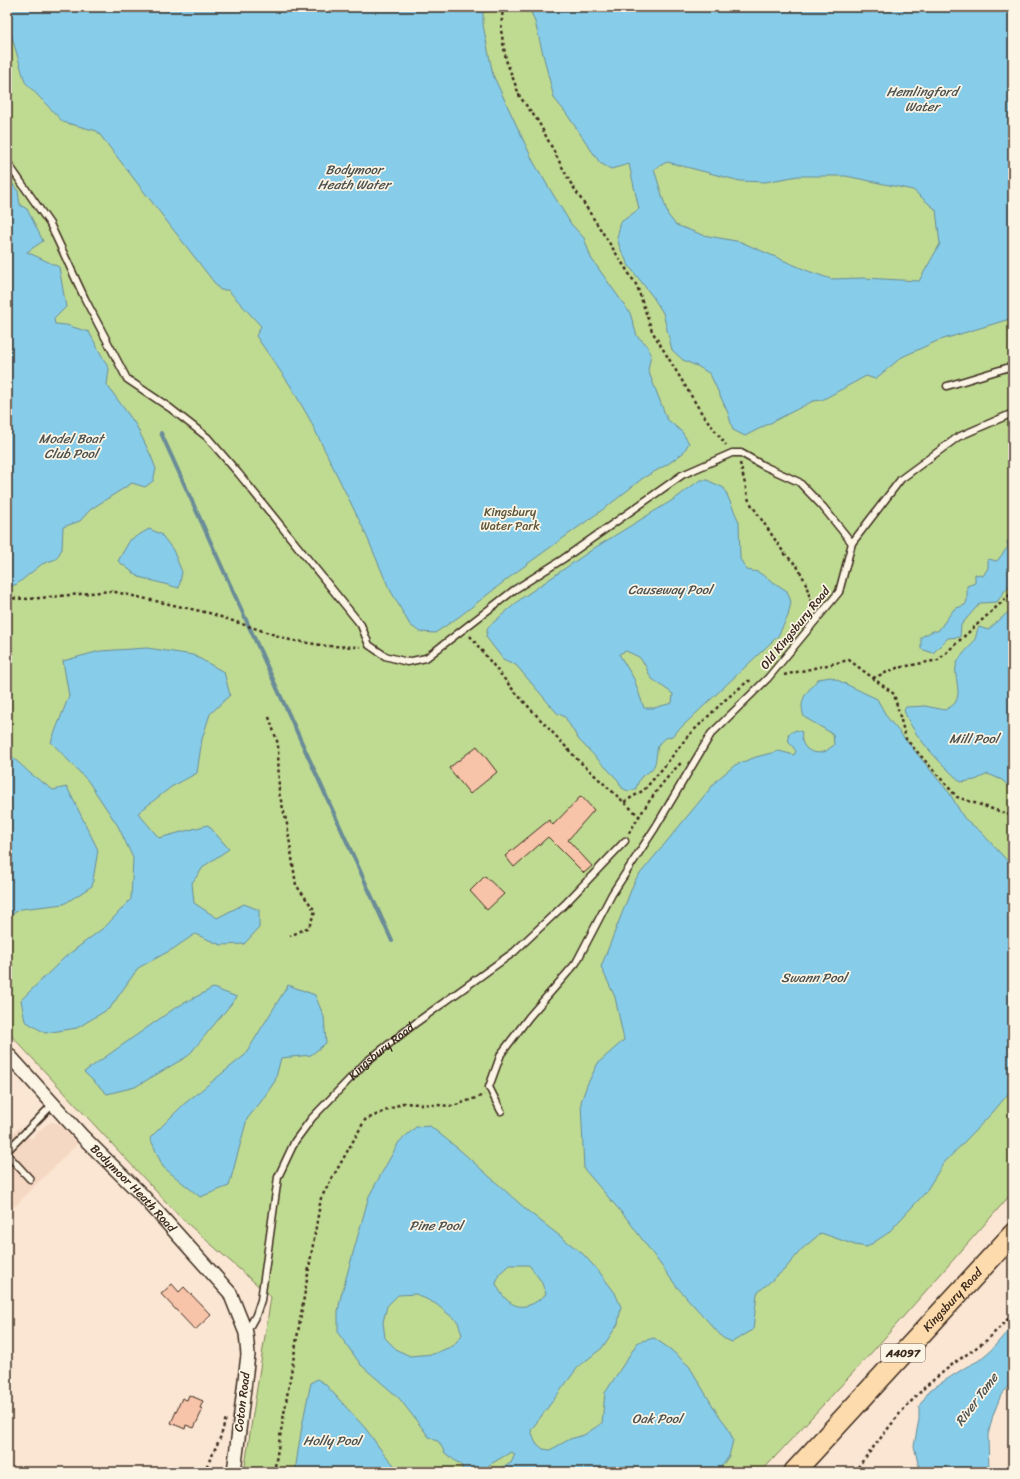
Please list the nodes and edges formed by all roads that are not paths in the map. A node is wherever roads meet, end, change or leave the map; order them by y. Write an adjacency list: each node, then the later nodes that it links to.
1 (7, 162): 5 (lane)
2 (1013, 366): 3 (lane)
3 (947, 386)
4 (1013, 413): 5 (lane, Old Kingsbury Road)
5 (852, 543): 9 (lane, Old Kingsbury Road)
6 (625, 841): 13 (lane, Kingsbury Road)
7 (7, 1052): 8 (street, Bodymoor Heath Road)
8 (53, 1104): 10 (lane); 13 (street, Bodymoor Heath Road)
9 (501, 1111)
10 (7, 1153): 11 (lane)
11 (30, 1179)
12 (1013, 1234): 15 (main road, Kingsbury Road / A4097)
13 (246, 1333): 14 (street, Coton Road)
14 (234, 1472)
15 (794, 1472)

